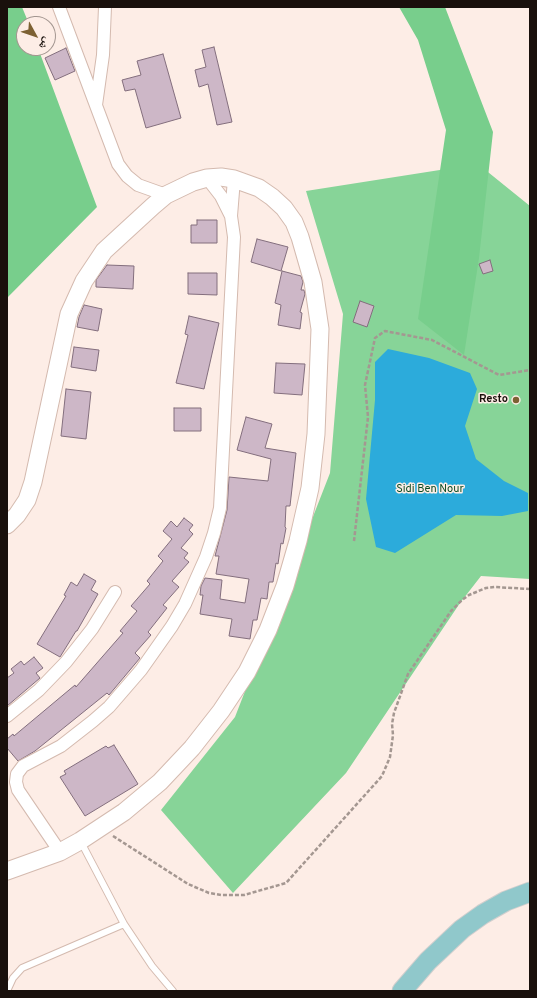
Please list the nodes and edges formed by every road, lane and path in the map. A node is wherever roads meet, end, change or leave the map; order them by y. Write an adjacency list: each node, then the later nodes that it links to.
1 (59, 7): 3 (street)
2 (105, 7): 3 (street)
3 (96, 106): 6 (street)
4 (207, 178): 5 (street); 6 (street); 7 (street)
5 (234, 179): 7 (street); 14 (street)
6 (166, 195): 9 (street)
7 (231, 216): 16 (street)
8 (530, 370): 10 (path)
9 (7, 525)
10 (354, 541)
11 (530, 589): 14 (path)
12 (114, 592): 13 (street)
13 (7, 716)
14 (100, 828): 15 (street)
15 (80, 841): 16 (street); 19 (lane)
16 (60, 852): 17 (street)
17 (7, 871)
18 (530, 892): 20 (main road)
19 (124, 924): 21 (lane); 22 (lane)
20 (403, 987)
21 (7, 991)
22 (174, 991)

